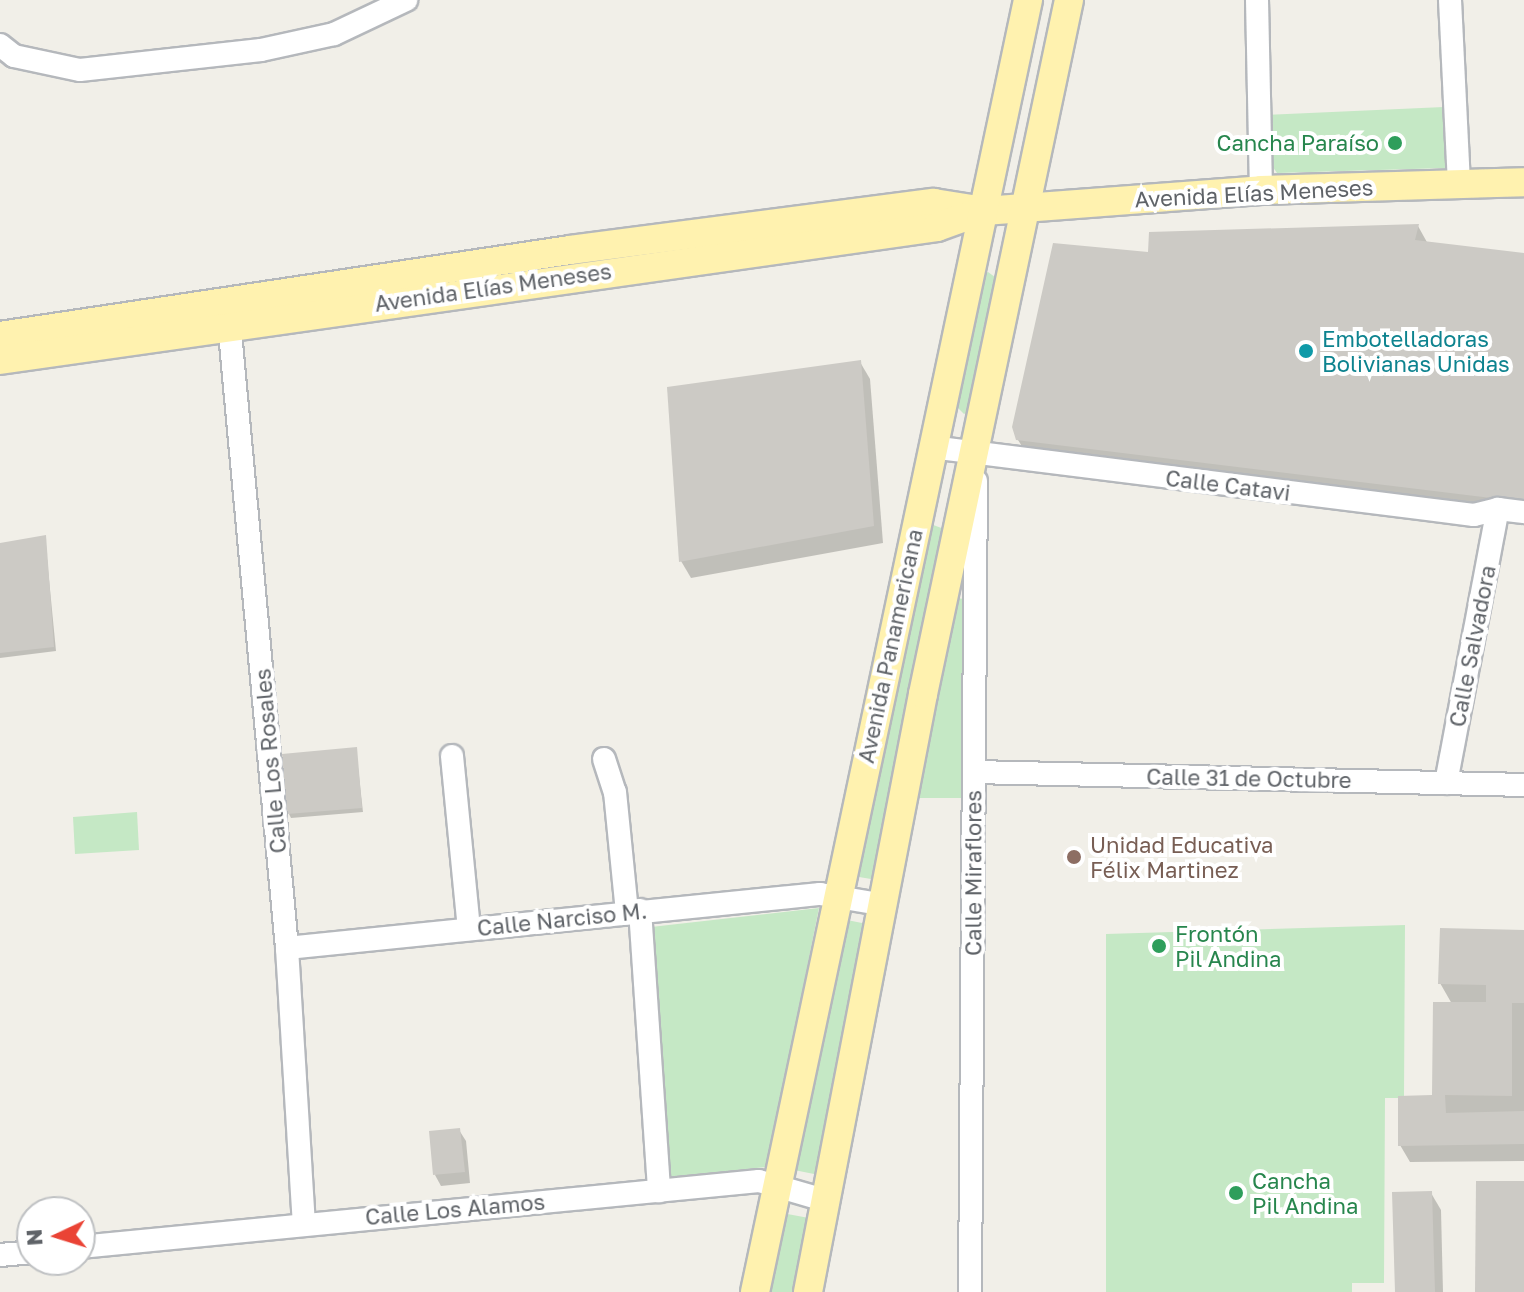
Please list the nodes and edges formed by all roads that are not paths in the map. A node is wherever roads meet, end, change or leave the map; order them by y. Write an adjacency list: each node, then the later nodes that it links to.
1 (406, 0): 6 (street)
2 (1028, 0): 11 (main road, Avenida Panamericana)
3 (1069, 0): 10 (main road, Avenida Panamericana)
4 (1257, 0): 9 (street)
5 (1450, 0): 8 (street)
6 (0, 45)
7 (1524, 182): 8 (main road, Avenida Elías Meneses)
8 (1459, 183): 9 (main road, Avenida Elías Meneses)
9 (1261, 190): 10 (main road, Avenida Elías Meneses)
10 (1027, 207): 11 (main road, Avenida Elías Meneses); 17 (main road, Avenida Panamericana)
11 (984, 211): 12 (main road, Avenida Elías Meneses); 16 (main road, Avenida Panamericana)
12 (229, 313): 13 (main road, Avenida Elías Meneses); 29 (street, Calle Los Rosales)
13 (116, 331): 14 (main road, Avenida Elías Meneses); 15 (main road, Avenida Elías Meneses)
14 (0, 336)
15 (0, 360)
16 (931, 447): 17 (street, Calle Catavi); 25 (main road, Avenida Panamericana)
17 (976, 454): 18 (street, Calle Catavi); 22 (street, Calle Miraflores); 26 (main road, Avenida Panamericana)
18 (1498, 509): 19 (street, Calle Catavi); 23 (street, Calle Salvadora)
19 (1524, 512)
20 (452, 756): 28 (street)
21 (604, 759): 27 (street)
22 (974, 772): 23 (street, Calle 31 de Octubre); 37 (street, Calle Miraflores)
23 (1446, 783): 24 (street, Calle 31 de Octubre)
24 (1524, 785)
25 (839, 896): 26 (street, Calle Narciso M.); 27 (street, Calle Narciso M.); 30 (main road, Avenida Panamericana)
26 (885, 905): 32 (main road, Avenida Panamericana)
27 (634, 911): 28 (street, Calle Narciso M.); 31 (street)
28 (469, 929): 29 (street, Calle Narciso M.)
29 (287, 948): 33 (street, Calle Los Rosales)
30 (779, 1187): 31 (street, Calle Los Alamos); 32 (street, Calle Los Alamos); 35 (main road, Avenida Panamericana)
31 (659, 1191): 33 (street, Calle Los Alamos)
32 (828, 1201): 36 (main road, Avenida Panamericana)
33 (304, 1223): 34 (street, Calle Los Alamos)
34 (96, 1245)
35 (755, 1292)
36 (808, 1292)
37 (970, 1292)

